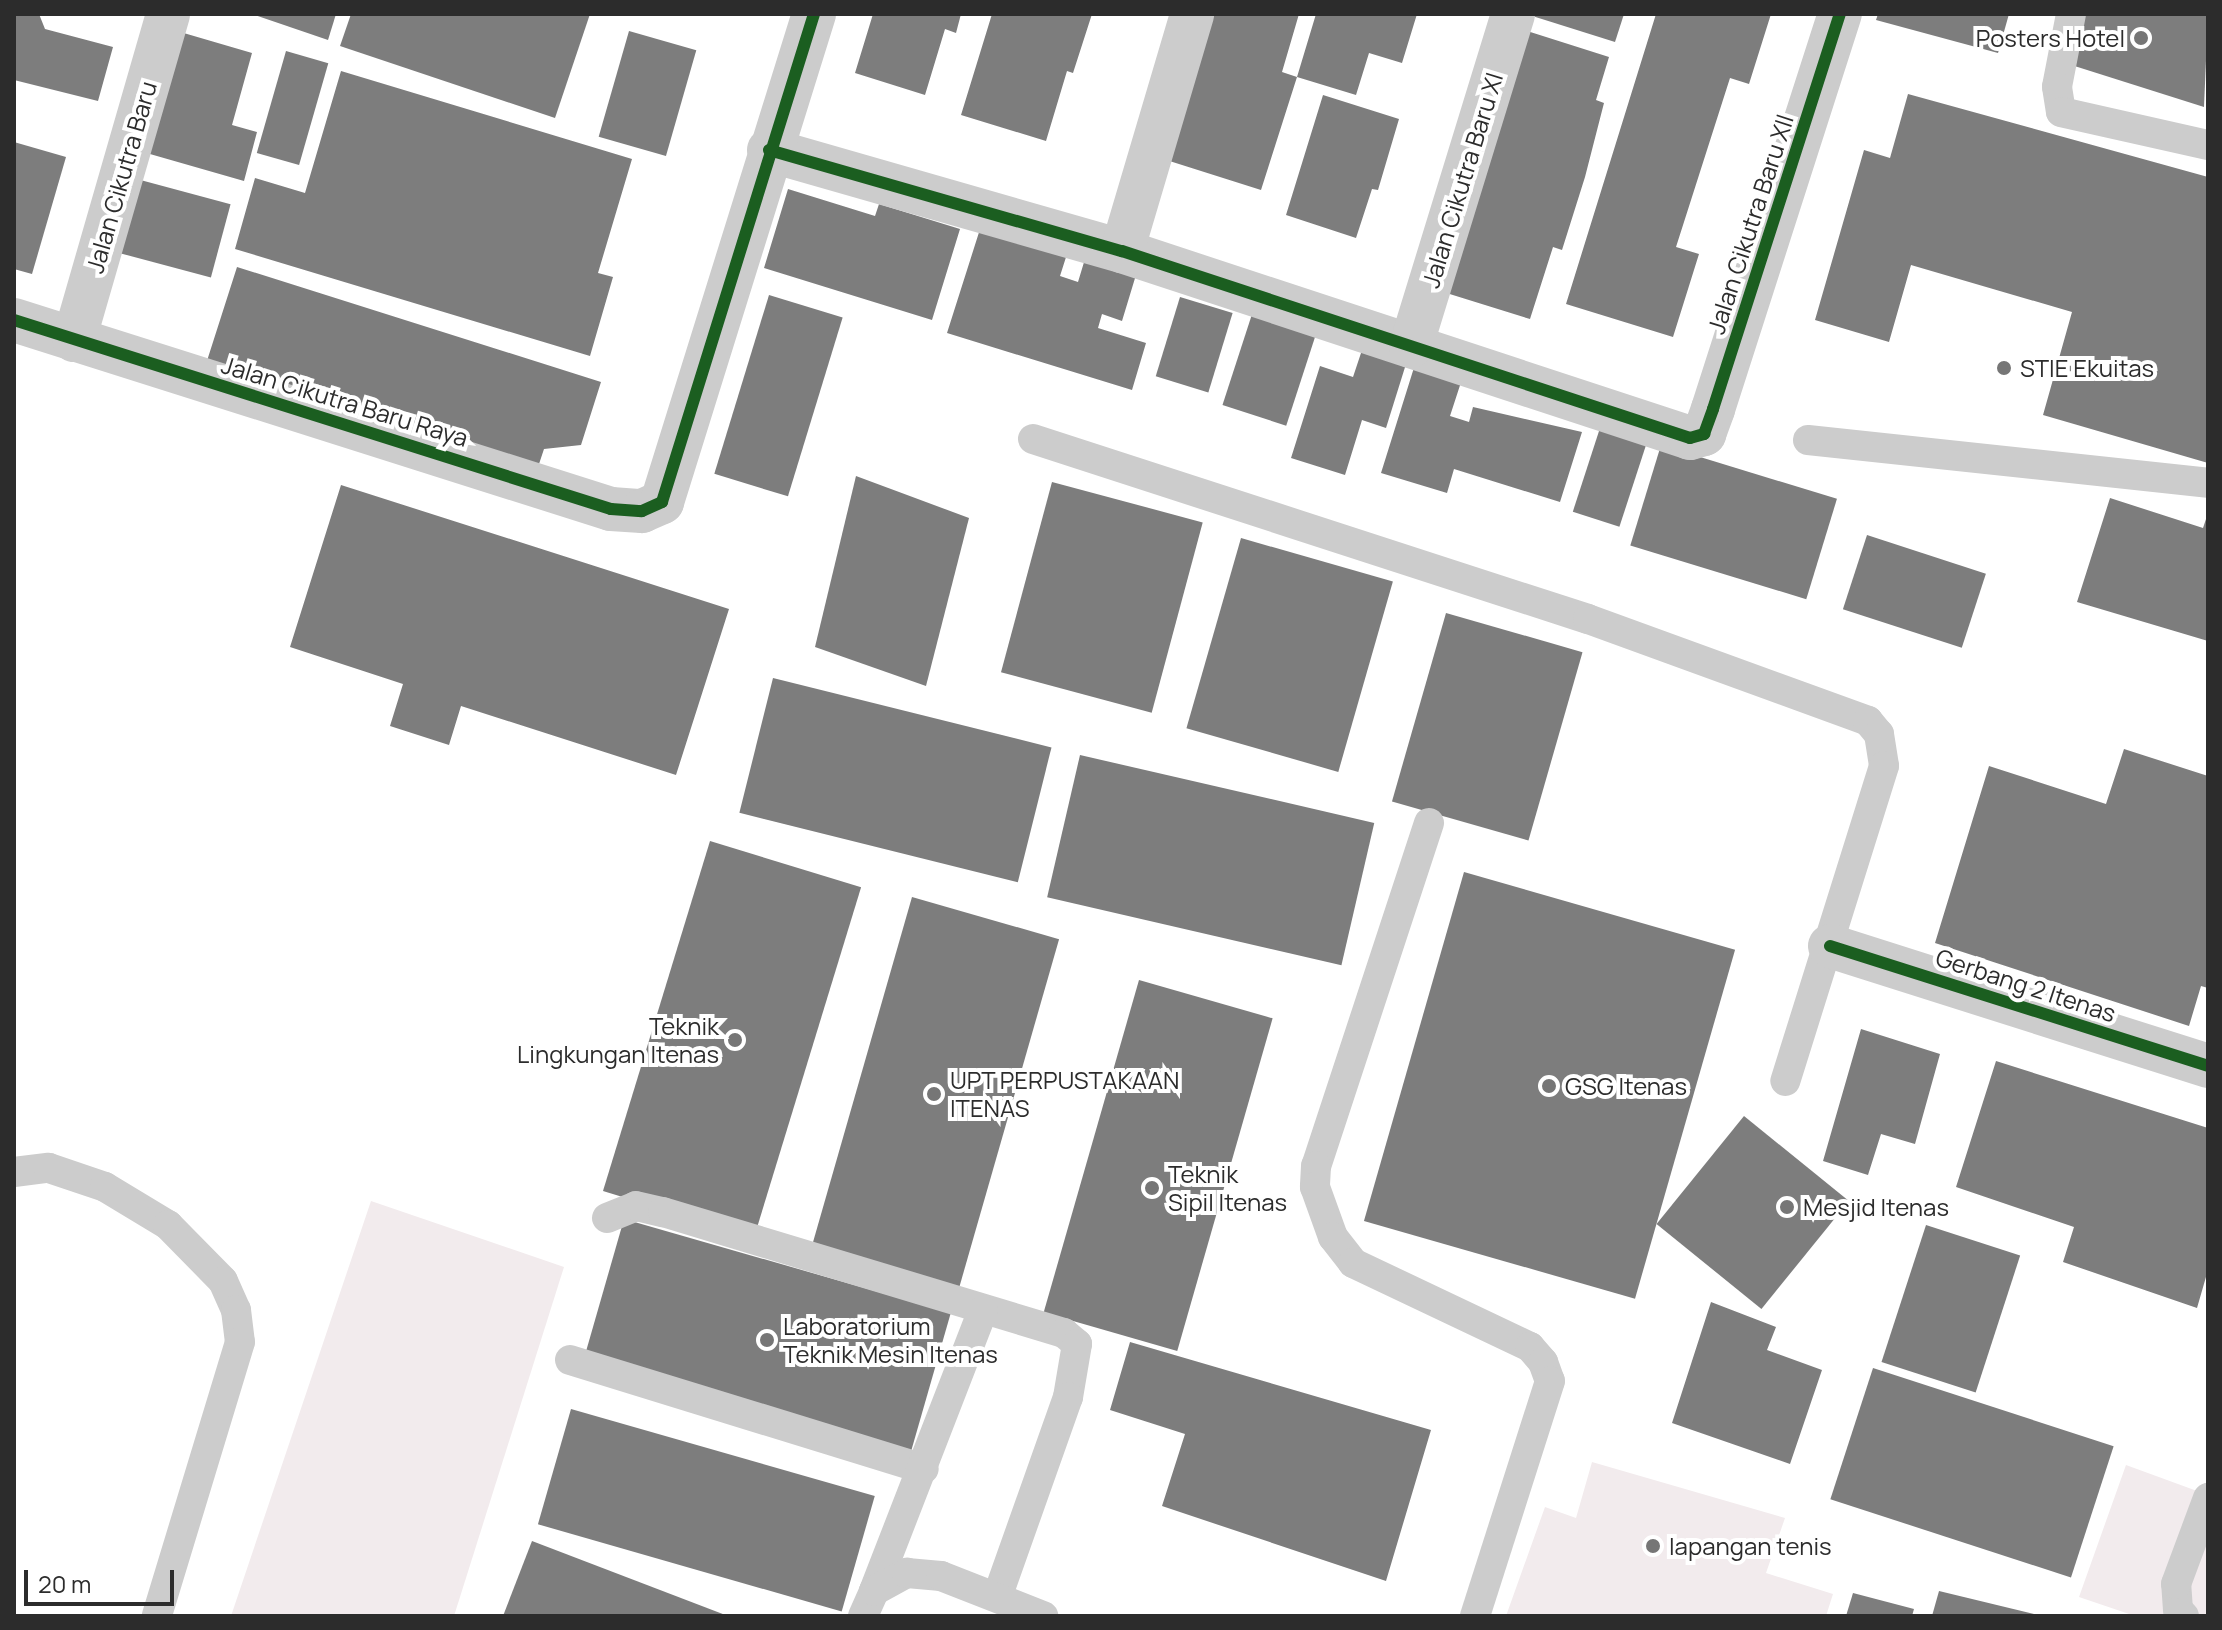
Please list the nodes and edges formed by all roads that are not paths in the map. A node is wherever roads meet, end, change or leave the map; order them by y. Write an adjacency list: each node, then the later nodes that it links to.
1 (168, 14): 11 (street, Jalan Cikutra Baru)
2 (814, 14): 8 (street)
3 (1192, 14): 9 (street)
4 (1513, 14): 12 (street, Jalan Cikutra Baru XI)
5 (1840, 14): 12 (street, Jalan Cikutra Baru XII)
6 (2071, 14): 7 (lane)
7 (2208, 145)
8 (769, 150): 9 (street); 11 (street, Jalan Cikutra Baru Raya)
9 (1122, 251): 12 (street)
10 (14, 320): 11 (street, Jalan Cikutra Baru Raya)
11 (74, 340)
12 (1411, 346)
13 (1033, 439): 17 (lane)
14 (1808, 440): 15 (lane)
15 (2208, 483)
16 (1429, 823): 30 (lane)
17 (1830, 946): 18 (street, Gerbang 2 Itenas); 19 (lane)
18 (2208, 1066)
19 (1785, 1081)
20 (14, 1172): 28 (lane)
21 (607, 1218): 22 (lane)
22 (983, 1310): 24 (lane); 26 (lane)
23 (570, 1360): 24 (lane)
24 (924, 1469): 27 (lane)
25 (2208, 1498): 31 (lane)
26 (997, 1597): 27 (lane); 29 (lane)
27 (868, 1604)
28 (157, 1616)
29 (1043, 1616)
30 (1475, 1616)
31 (2184, 1616)

